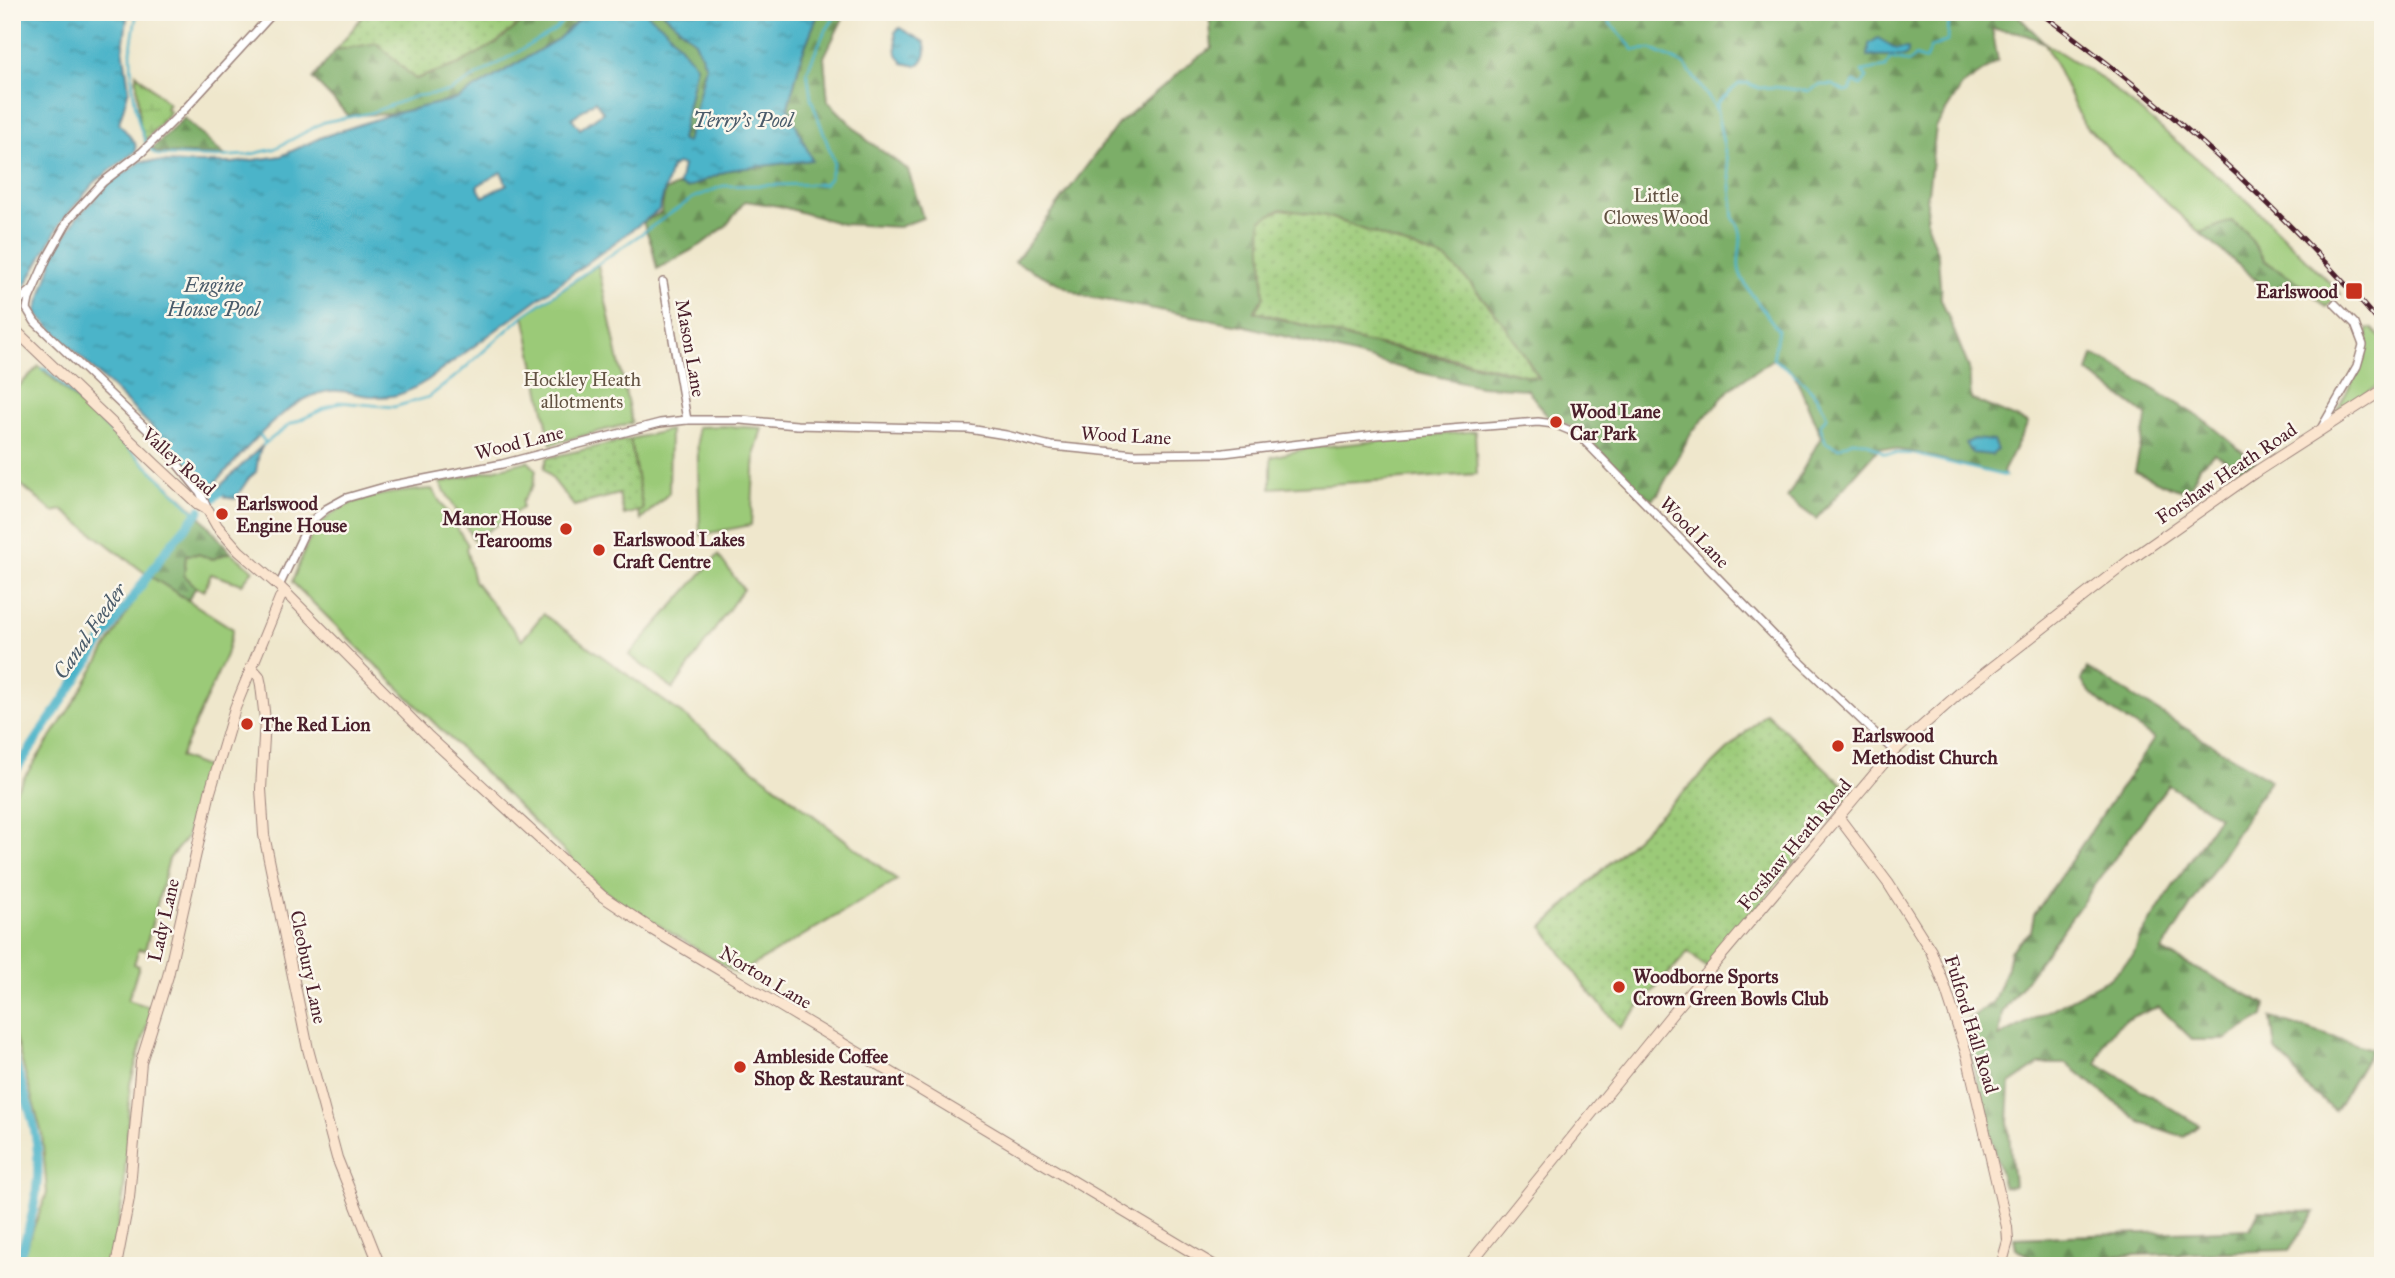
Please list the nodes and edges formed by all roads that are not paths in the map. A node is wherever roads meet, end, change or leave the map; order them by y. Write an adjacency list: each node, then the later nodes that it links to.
1 (274, 12): 3 (street)
2 (663, 282): 8 (street, Mason Lane)
3 (32, 290): 4 (street); 10 (street)
4 (12, 299)
5 (2335, 304): 9 (street)
6 (12, 327): 10 (street, Valley Road)
7 (2383, 390): 9 (street, Forshaw Heath Road)
8 (687, 420): 11 (street, Wood Lane); 14 (street, Wood Lane)
9 (2320, 431): 14 (street, Forshaw Heath Road)
10 (208, 510): 11 (street, Valley Road)
11 (282, 589): 12 (street, Valley Road); 13 (street, Lady Lane)
12 (347, 655): 18 (street, Norton Lane)
13 (251, 667): 16 (street, Lady Lane); 17 (street, Cleobury Lane)
14 (1894, 751): 15 (street, Forshaw Heath Road)
15 (1839, 818): 19 (street, Forshaw Heath Road); 20 (street, Fulford Hall Road)
16 (117, 1266)
17 (380, 1266)
18 (1215, 1266)
19 (1468, 1266)
20 (2001, 1266)

